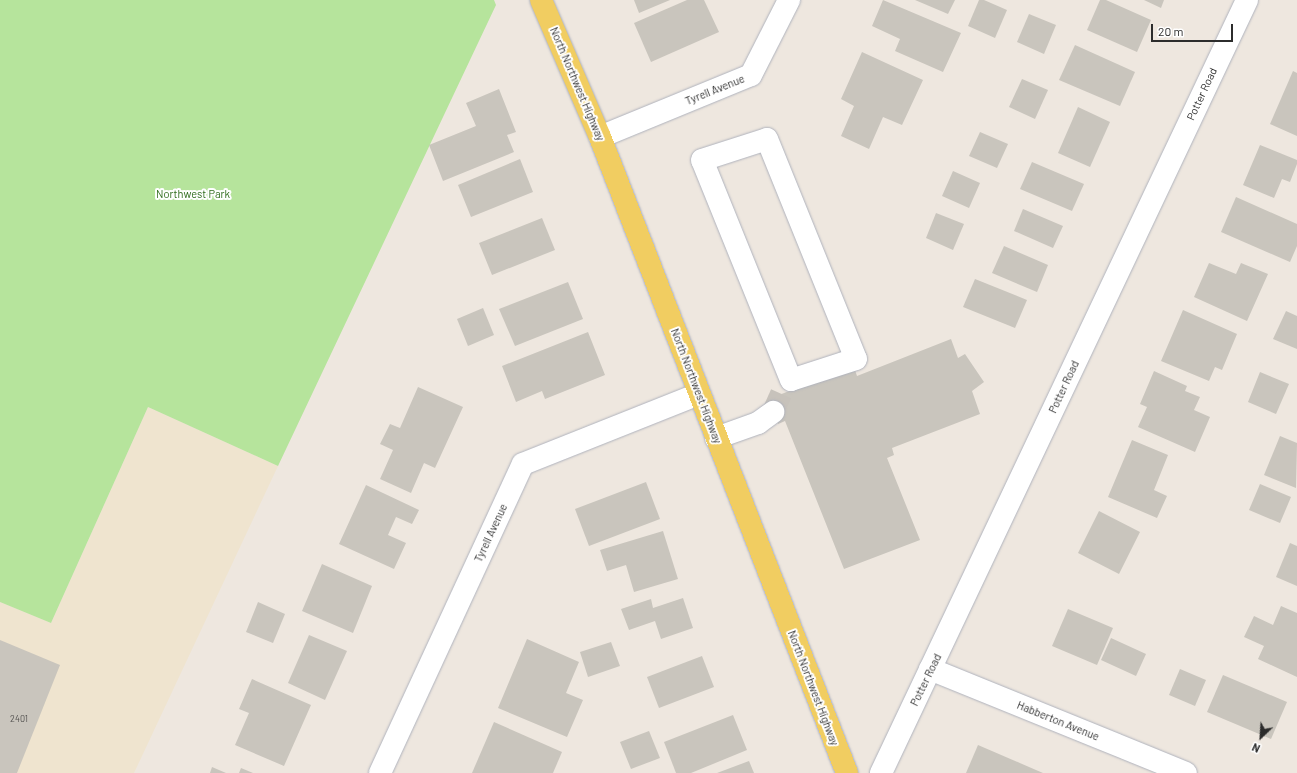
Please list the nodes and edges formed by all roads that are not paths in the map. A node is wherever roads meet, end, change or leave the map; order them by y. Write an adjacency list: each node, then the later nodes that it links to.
1 (541, 0): 4 (main road, North Northwest Highway)
2 (789, 0): 4 (street, Tyrell Avenue)
3 (1247, 0): 8 (street, Potter Road)
4 (600, 137): 5 (main road, North Northwest Highway)
5 (699, 394): 7 (main road, North Northwest Highway); 9 (street, Tyrell Avenue)
6 (782, 396): 6 (street); 7 (street)
7 (716, 438): 10 (main road, North Northwest Highway)
8 (930, 669): 11 (street, Potter Road); 12 (street, Habberton Avenue)
9 (380, 773)
10 (847, 773)
11 (881, 773)
12 (1186, 773)

